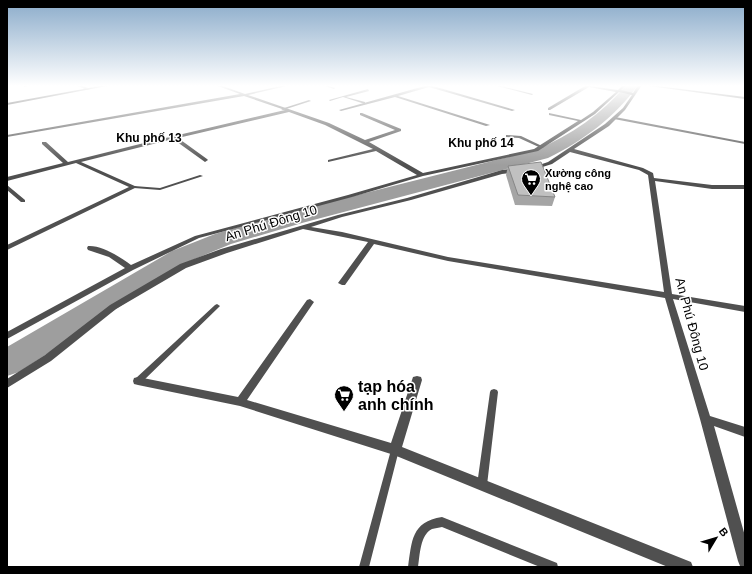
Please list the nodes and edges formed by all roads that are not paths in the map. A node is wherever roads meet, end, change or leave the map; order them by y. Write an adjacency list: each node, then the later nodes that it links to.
1 (146, 112): 12 (street)
2 (277, 112): 14 (street)
3 (289, 112): 15 (street)
4 (446, 112): 11 (street)
5 (550, 112): 10 (street)
6 (595, 112): 10 (street)
7 (621, 112): 9 (street, An Phú Đông 10)
8 (361, 114): 15 (street)
9 (615, 118): 17 (lane); 20 (street, An Phú Đông 10)
10 (582, 121): 18 (street)
11 (488, 125)
12 (7, 136)
13 (507, 136): 18 (lane)
14 (175, 138): 21 (street); 22 (street)
15 (365, 142): 19 (street)
16 (44, 143): 24 (street)
17 (745, 143)
18 (542, 147): 25 (street)
19 (377, 149): 23 (street); 25 (street)
20 (570, 150): 28 (street); 33 (street, An Phú Đông 10)
21 (205, 160)
22 (76, 161): 24 (street); 31 (street)
23 (330, 161)
24 (67, 164): 27 (street)
25 (422, 175): 37 (street)
26 (201, 176): 31 (lane)
27 (7, 180)
28 (652, 180): 30 (street); 39 (street, An Phú Đông 10)
29 (7, 186): 32 (street)
30 (745, 187)
31 (134, 188): 35 (street)
32 (24, 201)
33 (301, 228): 34 (street); 46 (street, An Phú Đông 10)
34 (372, 241): 38 (street); 39 (street)
35 (7, 248)
36 (91, 248): 37 (street)
37 (130, 268): 43 (street)
38 (342, 283)
39 (668, 295): 42 (street); 49 (street, An Phú Đông 10)
40 (310, 302): 48 (street)
41 (217, 306): 45 (lane)
42 (745, 309)
43 (7, 336)
44 (417, 380): 51 (street)
45 (138, 381): 48 (street)
46 (7, 384)
47 (494, 392): 52 (lane)
48 (240, 402): 51 (street)
49 (706, 419): 50 (street); 53 (street, An Phú Đông 10)
50 (745, 432)
51 (395, 450): 52 (street); 54 (lane)
52 (482, 485): 57 (street)
53 (745, 561)
54 (364, 567)
55 (413, 567): 56 (lane)
56 (553, 567)
57 (686, 567)

